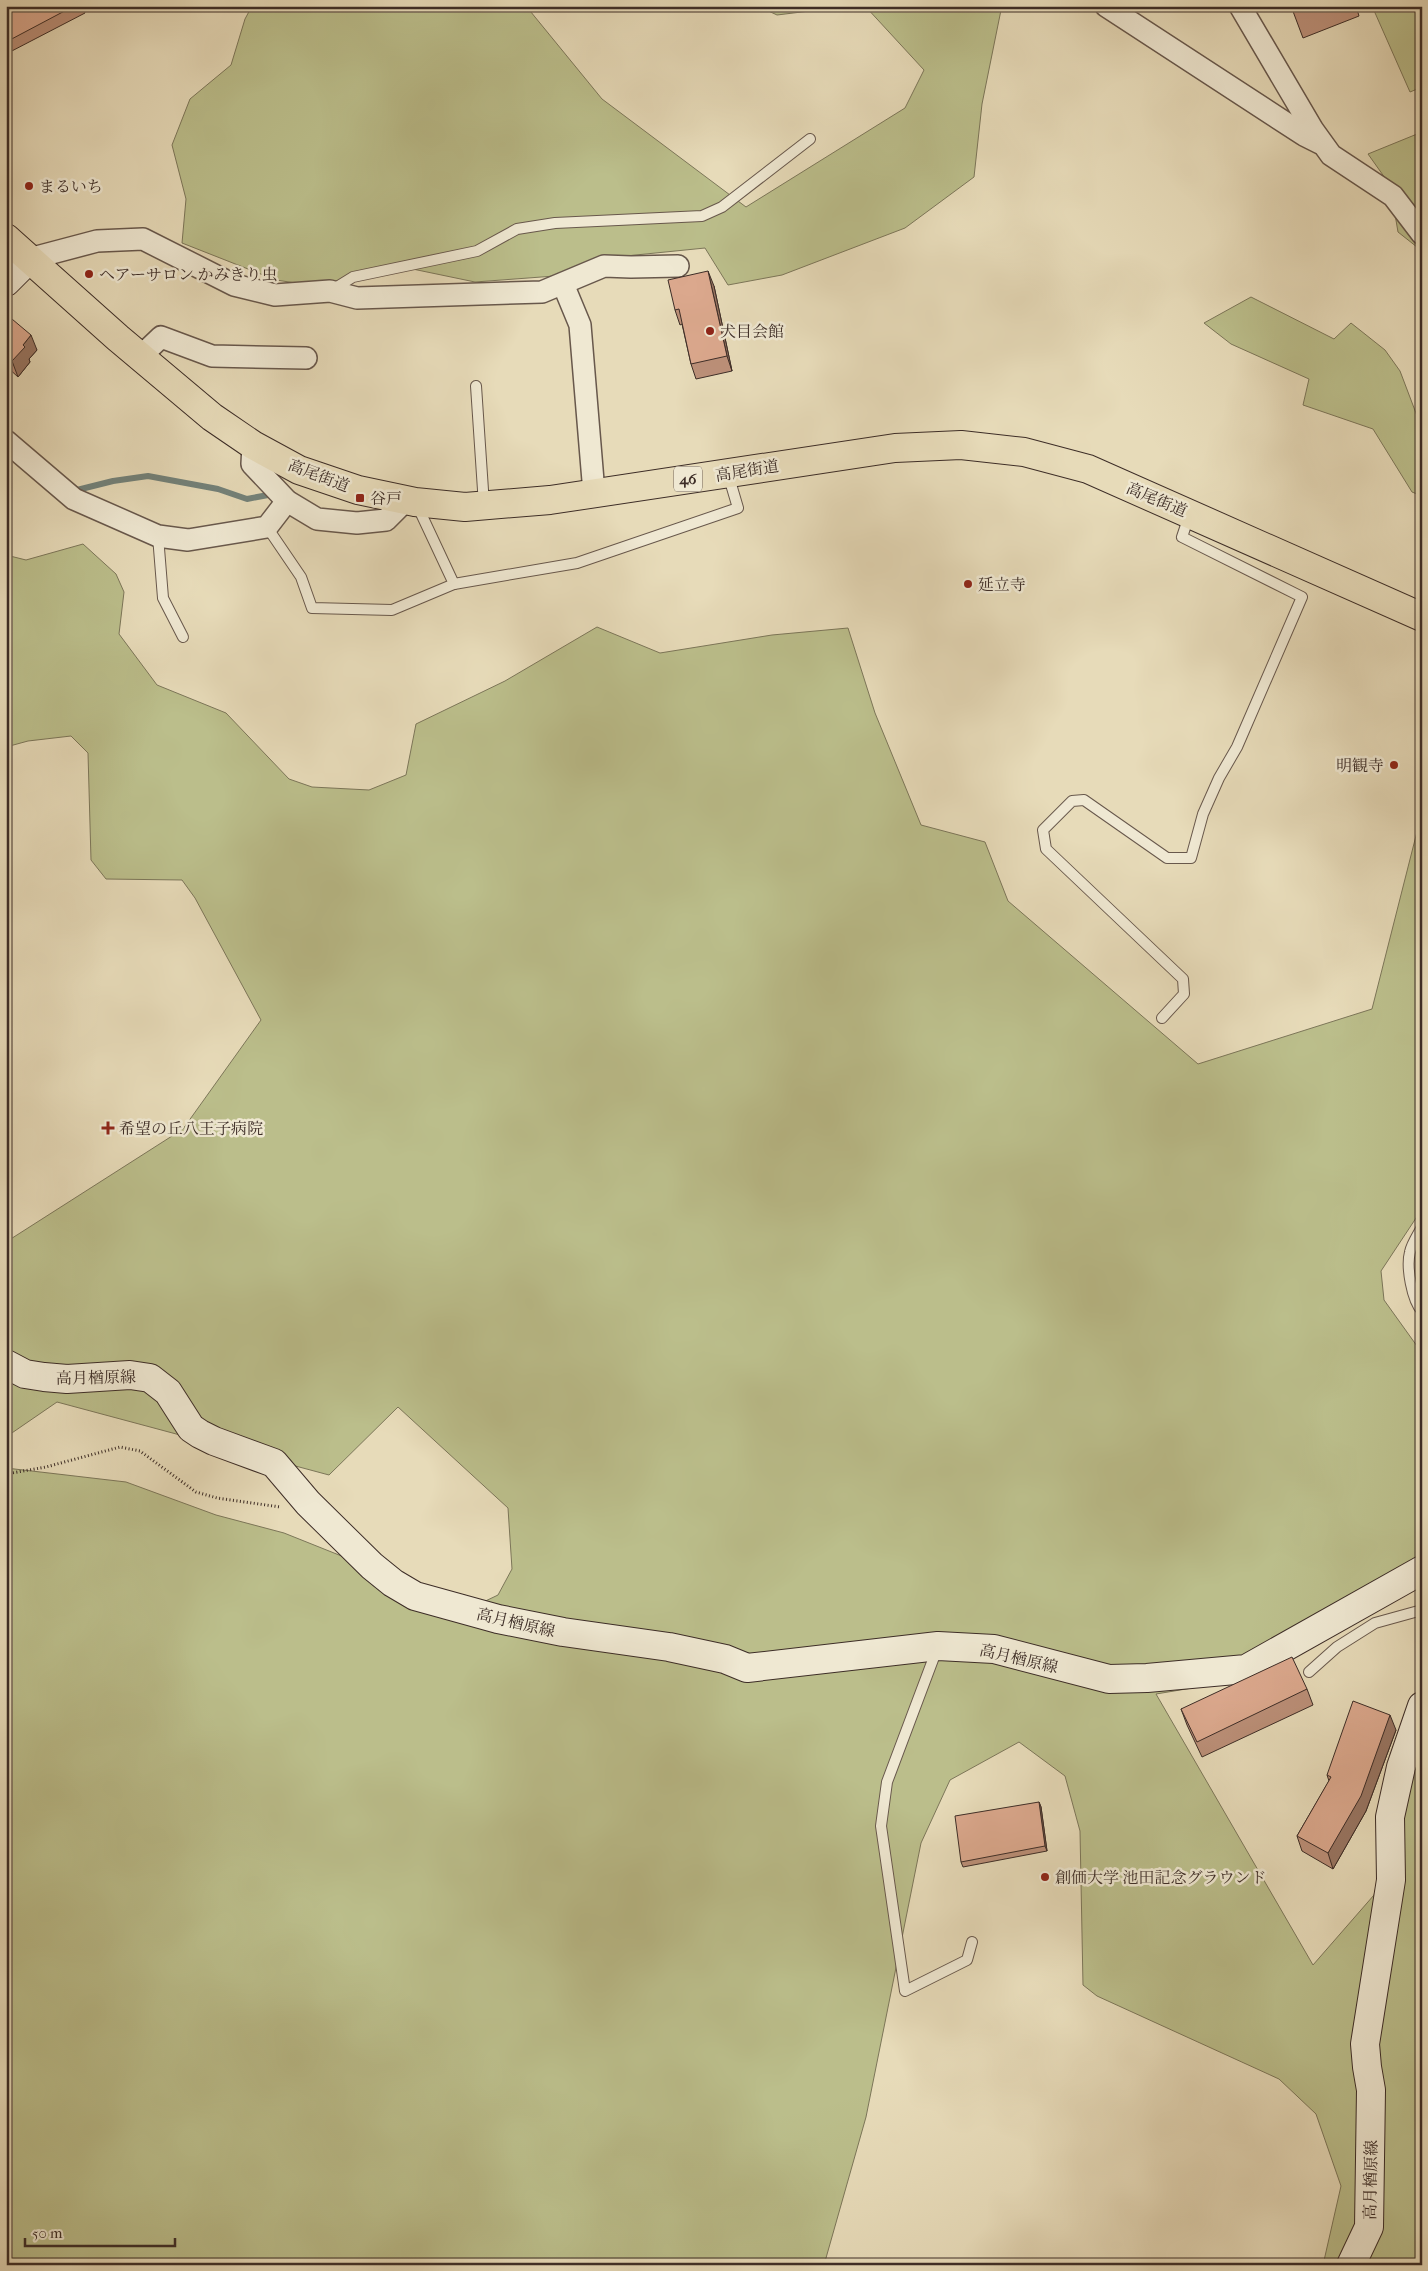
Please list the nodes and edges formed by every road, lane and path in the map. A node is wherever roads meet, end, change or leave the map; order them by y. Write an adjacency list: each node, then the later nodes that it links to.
1 (1106, 6): 4 (street)
2 (1240, 6): 4 (street)
3 (810, 139): 11 (lane)
4 (1324, 145): 5 (street)
5 (1422, 234)
6 (6, 238): 7 (main road, 高尾街道 / 46)
7 (29, 259): 9 (main road); 11 (street); 12 (main road, 高尾街道 / 46)
8 (678, 266): 10 (street)
9 (6, 282)
10 (562, 284): 11 (street); 18 (street)
11 (330, 291)
12 (140, 357): 13 (street); 16 (main road, 高尾街道 / 46)
13 (306, 358)
14 (476, 386): 21 (lane)
15 (6, 442): 24 (street)
16 (253, 446): 19 (street); 20 (main road, 高尾街道 / 46)
17 (727, 473): 18 (main road, 高尾街道 / 46); 22 (main road, 高尾街道 / 46); 25 (lane)
18 (594, 493): 21 (main road, 高尾街道 / 46)
19 (287, 501): 20 (street); 23 (street)
20 (411, 501): 21 (main road, 高尾街道 / 46); 25 (lane)
21 (484, 506)
22 (1190, 513): 26 (main road, 高尾街道 / 46); 28 (lane)
23 (267, 527): 24 (street); 25 (lane)
24 (158, 536): 27 (lane)
25 (454, 584)
26 (1422, 617)
27 (183, 637)
28 (1162, 1018)
29 (1422, 1227): 30 (lane)
30 (1422, 1311)
31 (6, 1364): 33 (main road, 高月楢原線)
32 (6, 1474): 33 (path)
33 (308, 1503): 36 (main road, 高月楢原線)
34 (1422, 1570): 36 (main road, 高月楢原線)
35 (1422, 1610): 37 (lane)
36 (938, 1646): 39 (lane)
37 (1310, 1672)
38 (1422, 1706): 40 (main road, 高月楢原線)
39 (972, 1942)
40 (1351, 2265)

